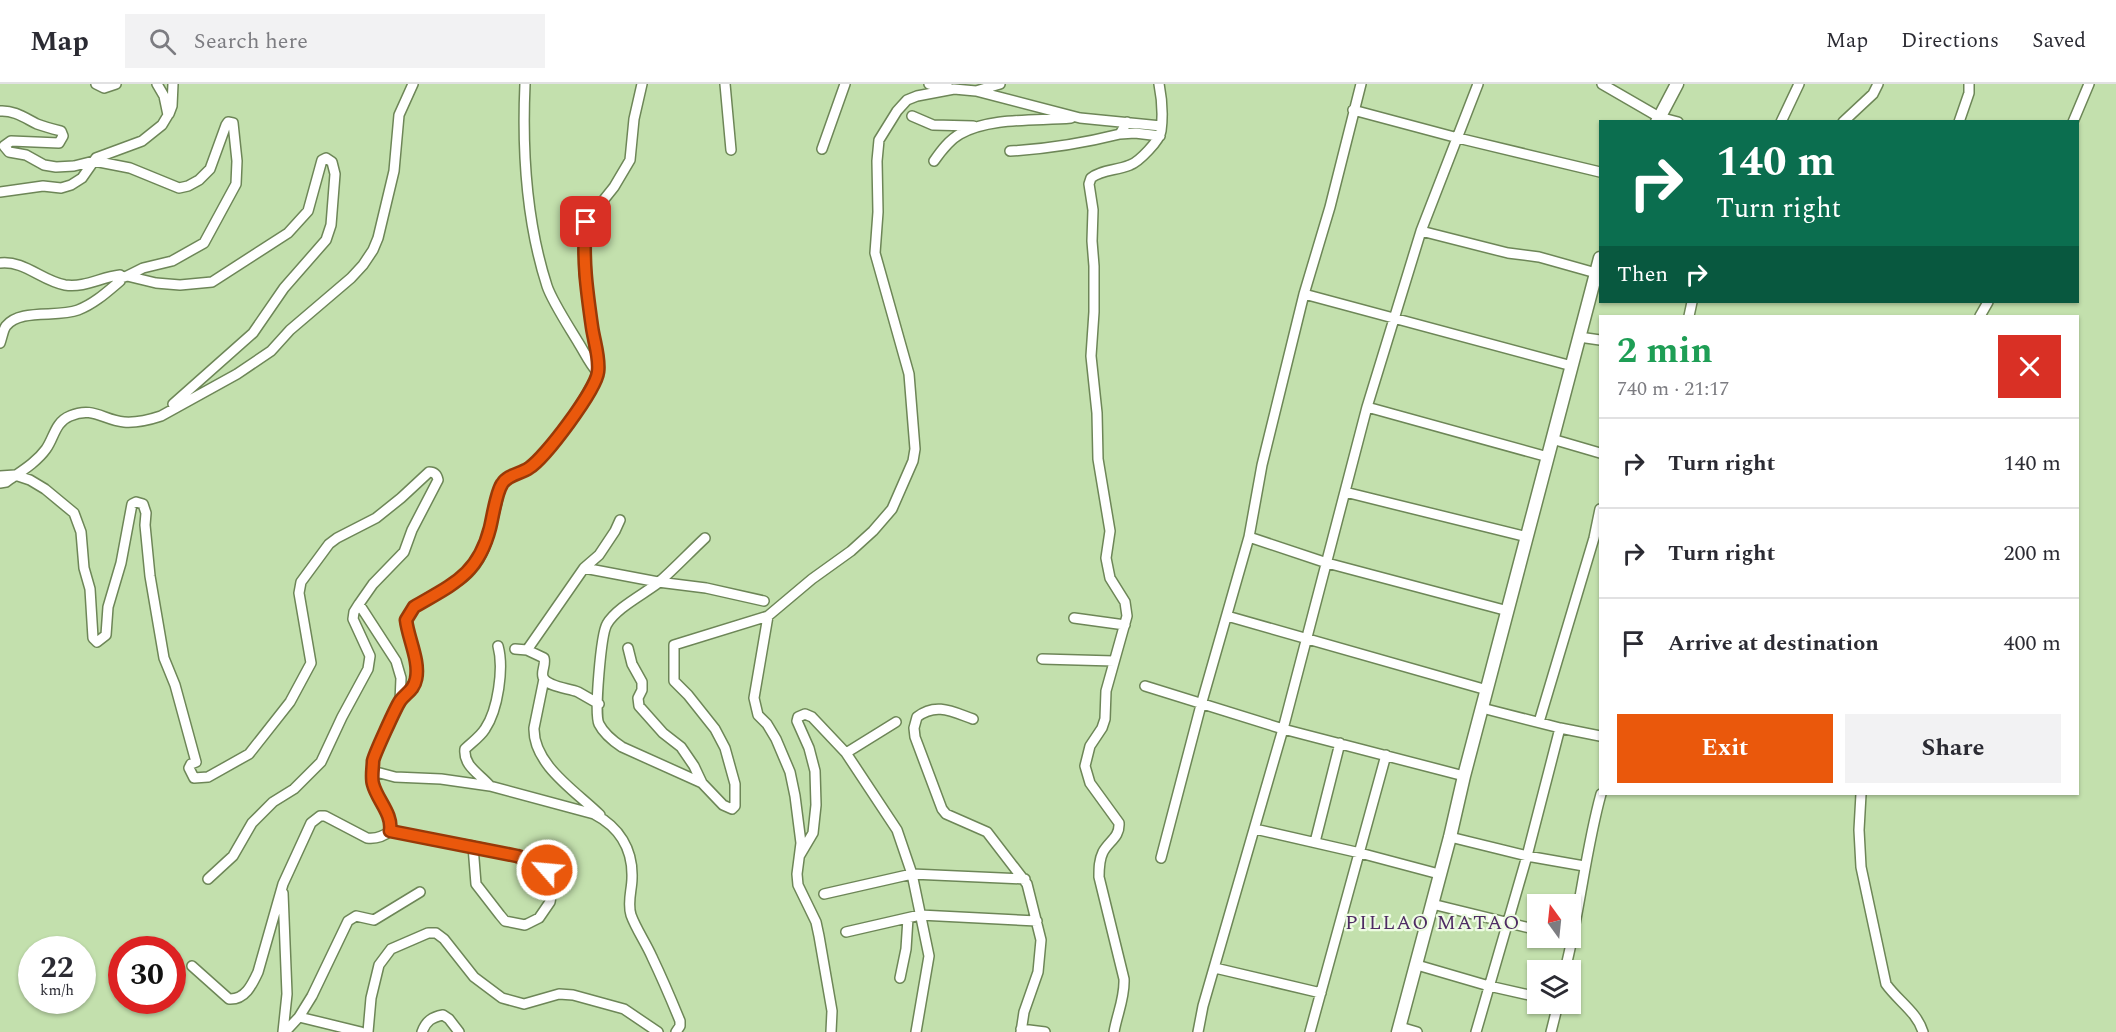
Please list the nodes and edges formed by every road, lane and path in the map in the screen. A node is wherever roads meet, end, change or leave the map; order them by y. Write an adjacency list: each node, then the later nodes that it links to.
1 (96, 84): 2 (street)
2 (116, 84)
3 (157, 84): 25 (street)
4 (173, 84): 25 (street)
5 (413, 84): 59 (street)
6 (525, 84): 57 (street)
7 (642, 84): 57 (street)
8 (725, 84): 40 (street)
9 (845, 84): 39 (street)
10 (929, 84): 21 (street)
11 (1000, 84): 22 (street)
12 (1159, 84): 35 (street)
13 (1361, 84): 23 (street)
14 (1478, 84): 37 (street)
15 (1602, 84): 28 (street)
16 (1677, 84): 28 (street)
17 (1799, 84): 29 (street)
18 (1878, 84): 30 (street)
19 (1969, 84): 31 (street)
20 (2090, 84): 32 (street)
21 (954, 89): 22 (street); 78 (street)
22 (976, 91): 27 (street)
23 (1353, 110): 37 (street); 51 (street)
24 (0, 111): 38 (street)
25 (168, 115): 42 (street)
26 (912, 116): 34 (street)
27 (1080, 118): 33 (street); 34 (street)
28 (1658, 119)
29 (1782, 120)
30 (1845, 120)
31 (1960, 120)
32 (2074, 120)
33 (1127, 122): 35 (street); 36 (street)
34 (978, 126): 43 (street)
35 (1160, 131): 36 (street); 81 (street)
36 (1120, 134): 41 (street)
37 (1458, 138): 44 (street); 46 (street)
38 (2, 146): 42 (street)
39 (822, 149)
40 (731, 150)
41 (1010, 151)
42 (94, 161): 45 (street); 50 (street)
43 (934, 161)
44 (1599, 172)
45 (0, 192)
46 (1421, 231): 49 (street); 52 (street)
47 (1599, 262): 49 (street)
48 (0, 263): 50 (street)
49 (1596, 273): 53 (street)
50 (124, 277): 55 (street); 59 (street)
51 (1304, 294): 52 (street); 69 (street)
52 (1394, 319): 56 (street); 58 (street)
53 (1579, 337): 54 (street); 56 (street)
54 (1599, 340)
55 (0, 343)
56 (1572, 366): 60 (street)
57 (598, 373): 92 (street)
58 (1367, 407): 62 (street); 66 (street)
59 (156, 418): 63 (street)
60 (1552, 439): 61 (street); 62 (street)
61 (1599, 453)
62 (1548, 457): 70 (street)
63 (15, 475): 64 (street); 65 (street); 76 (street)
64 (0, 476)
65 (0, 483)
66 (1345, 492): 70 (street); 72 (street)
67 (1599, 514): 98 (street)
68 (620, 520): 73 (street)
69 (1249, 537): 72 (street); 79 (street)
70 (1527, 537): 77 (street)
71 (705, 538): 74 (street)
72 (1327, 563): 77 (street); 82 (street)
73 (584, 568): 74 (street); 86 (street)
74 (658, 582): 75 (street); 93 (street)
75 (764, 601)
76 (359, 604): 92 (street); 124 (street)
77 (1508, 611): 91 (street)
78 (768, 616): 107 (street); 118 (street)
79 (1227, 616): 82 (street); 94 (street)
80 (1074, 618): 81 (street)
81 (1125, 625): 88 (street)
82 (1307, 639): 91 (street); 100 (street)
83 (498, 646): 108 (street)
84 (628, 648): 107 (street)
85 (515, 649): 86 (street)
86 (528, 651): 89 (street)
87 (1042, 659): 88 (street)
88 (1114, 662): 160 (street)
89 (543, 679): 93 (street); 111 (street)
90 (1145, 686): 94 (street)
91 (1487, 690): 95 (street)
92 (400, 702): 105 (street)
93 (599, 704): 107 (street)
94 (1201, 705): 100 (street); 120 (street)
95 (1482, 708): 98 (street); 106 (street)
96 (973, 719): 125 (street)
97 (896, 722): 103 (street)
98 (1539, 722): 99 (street)
99 (1560, 728): 101 (street); 119 (street)
100 (1283, 729): 102 (street); 112 (street)
101 (1599, 736)
102 (1340, 743): 104 (street); 115 (street)
103 (846, 753): 118 (street); 122 (street)
104 (1386, 756): 106 (street); 117 (street)
105 (373, 775): 108 (street); 113 (street)
106 (1464, 776): 114 (street)
107 (702, 783)
108 (490, 786): 111 (street)
109 (1600, 795): 121 (street)
110 (1861, 795): 166 (street)
111 (606, 820): 156 (street)
112 (1255, 829): 115 (street); 139 (street)
113 (390, 831): 116 (street); 126 (street)
114 (1450, 837): 119 (street); 123 (street)
115 (1315, 842): 117 (street)
116 (473, 846): 116 (street)
117 (1360, 853): 123 (street); 142 (street)
118 (800, 855): 157 (street)
119 (1527, 856): 121 (street); 134 (street)
120 (1161, 858)
121 (1584, 866): 129 (street)
122 (912, 874): 125 (street); 128 (street); 131 (street)
123 (1439, 874): 130 (street)
124 (208, 879)
125 (1025, 879): 133 (street)
126 (283, 884): 138 (street); 149 (street)
127 (420, 892): 145 (street)
128 (824, 894)
129 (1579, 894)
130 (1432, 904): 134 (street); 137 (street)
131 (920, 915): 132 (street); 133 (street); 158 (street)
132 (908, 918): 136 (street); 140 (street)
133 (1036, 921): 147 (street)
134 (1508, 923): 135 (street); 141 (street)
135 (1527, 927)
136 (846, 932)
137 (1417, 965): 141 (street); 148 (street)
138 (192, 966)
139 (1215, 968): 142 (street); 161 (street)
140 (900, 978)
141 (1490, 986): 143 (street); 164 (street)
142 (1321, 993): 162 (street)
143 (1527, 994)
144 (1556, 1014): 165 (street)
145 (299, 1017): 149 (street); 150 (street)
146 (449, 1019): 152 (street); 153 (street); 154 (street)
147 (1021, 1030): 159 (street)
148 (1399, 1030): 163 (street)
149 (284, 1032)
150 (361, 1032)
151 (368, 1032): 155 (street)
152 (422, 1032)
153 (450, 1032)
154 (459, 1032)
155 (658, 1032)
156 (676, 1032)
157 (831, 1032)
158 (916, 1032)
159 (1045, 1032)
160 (1114, 1032)
161 (1198, 1032)
162 (1310, 1032)
163 (1417, 1032)
164 (1476, 1032)
165 (1551, 1032)
166 (1923, 1032)

